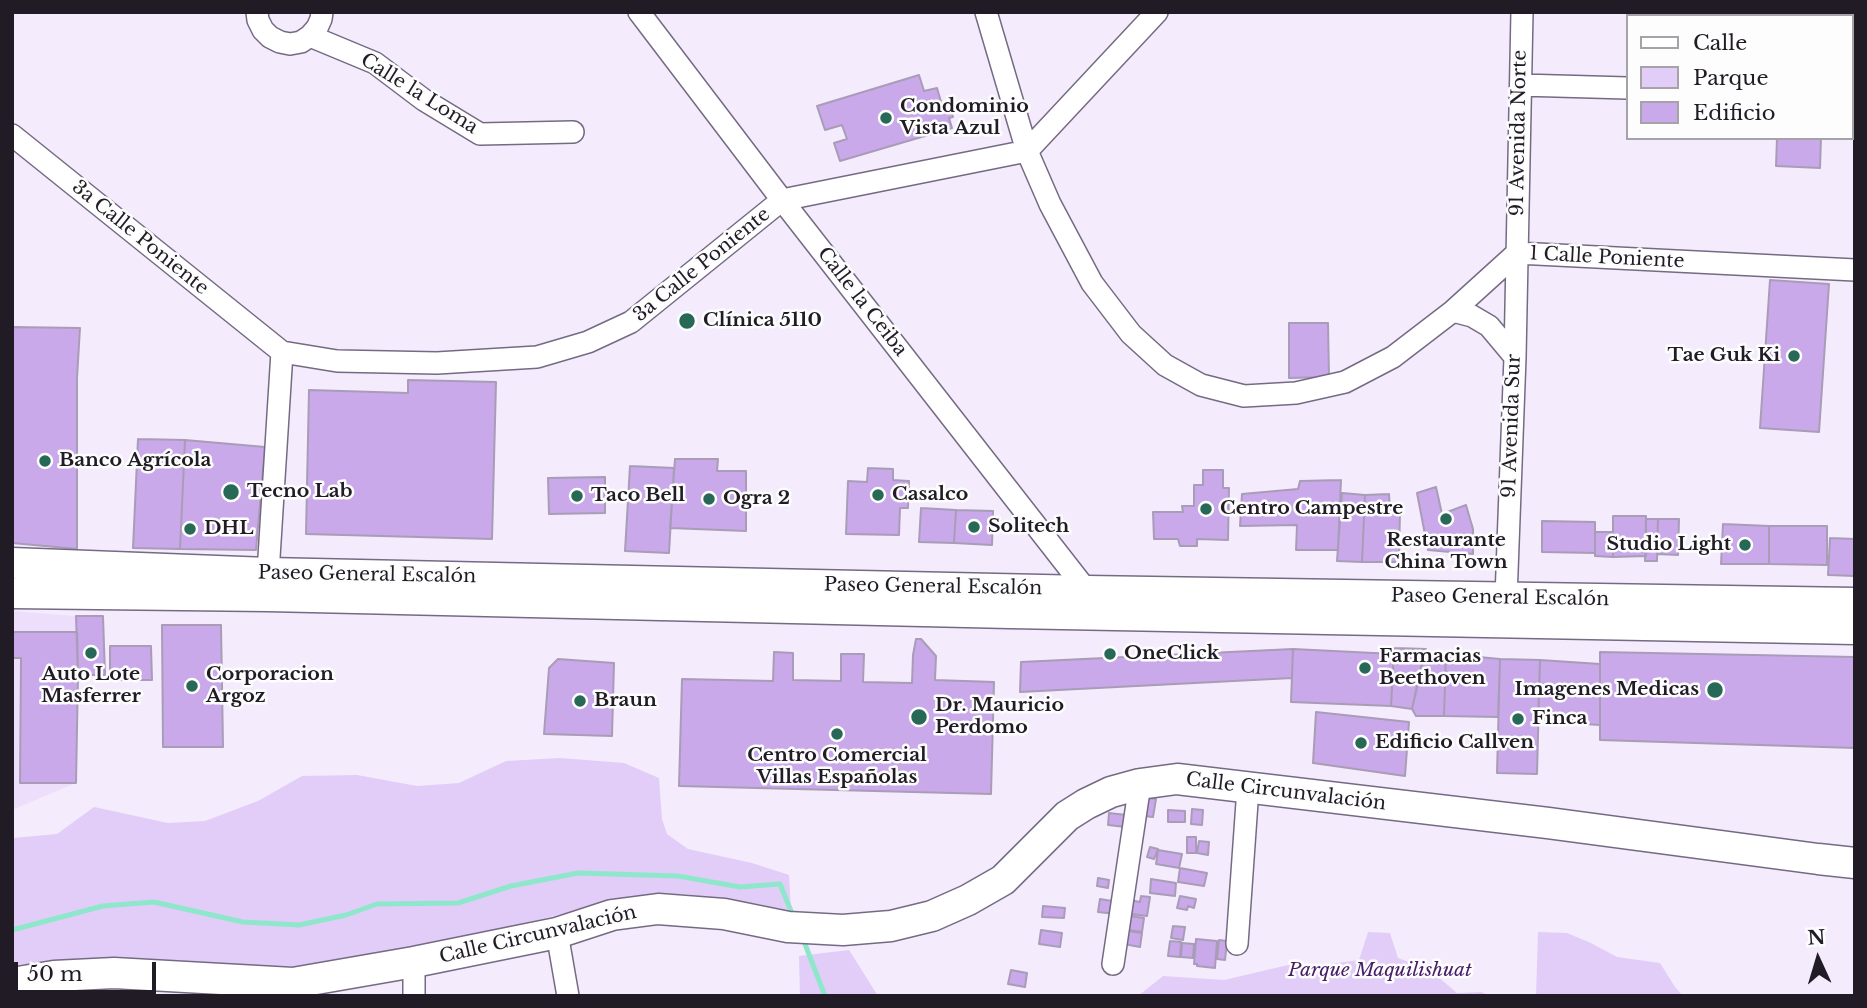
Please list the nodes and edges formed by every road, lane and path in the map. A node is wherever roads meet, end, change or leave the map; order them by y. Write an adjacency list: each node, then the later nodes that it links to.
1 (257, 12): 7 (street)
2 (322, 12): 7 (street)
3 (639, 12): 13 (street, Calle la Ceiba)
4 (986, 12): 12 (street, 1 Calle Poniente)
5 (1157, 12): 12 (street)
6 (1521, 12): 8 (street, 91 Avenida Norte)
7 (310, 36): 10 (street, Calle la Loma)
8 (1521, 85): 9 (street); 14 (street, 91 Avenida Norte)
9 (1626, 88)
10 (573, 132)
11 (12, 135): 17 (street, 3a Calle Poniente)
12 (1027, 151): 13 (street, 3a Calle Poniente); 16 (street, 1 Calle Poniente)
13 (782, 200): 17 (street, 3a Calle Poniente); 21 (street, Calle la Ceiba)
14 (1517, 253): 15 (street, 1 Calle Poniente); 16 (street, 1 Calle Poniente); 18 (street, 91 Avenida Sur)
15 (1855, 270)
16 (1453, 311): 18 (street)
17 (282, 352): 20 (street)
18 (1515, 357): 23 (street, 91 Avenida Sur)
19 (12, 563): 20 (main road, Paseo General Escalón)
20 (268, 573): 21 (main road, Paseo General Escalón)
21 (1087, 590): 23 (main road, Paseo General Escalón)
22 (12, 593): 25 (main road, Paseo General Escalón)
23 (1506, 598): 24 (main road, Paseo General Escalón)
24 (1855, 603)
25 (1855, 629)
26 (1140, 784): 27 (main road, Calle Circunvalación); 31 (main road, Calle Circunvalación); 34 (street)
27 (1248, 788): 29 (main road, Calle Circunvalación); 32 (street)
28 (1855, 850): 29 (main road)
29 (1818, 859): 30 (main road, Calle Circunvalación)
30 (1855, 863)
31 (557, 933): 33 (main road, Calle Circunvalación); 38 (street)
32 (1237, 944)
33 (414, 962): 36 (main road, Calle Circunvalación); 37 (street)
34 (1113, 964)
35 (12, 983): 36 (main road, Calle Circunvalación)
36 (293, 990)
37 (414, 996)
38 (568, 996)

